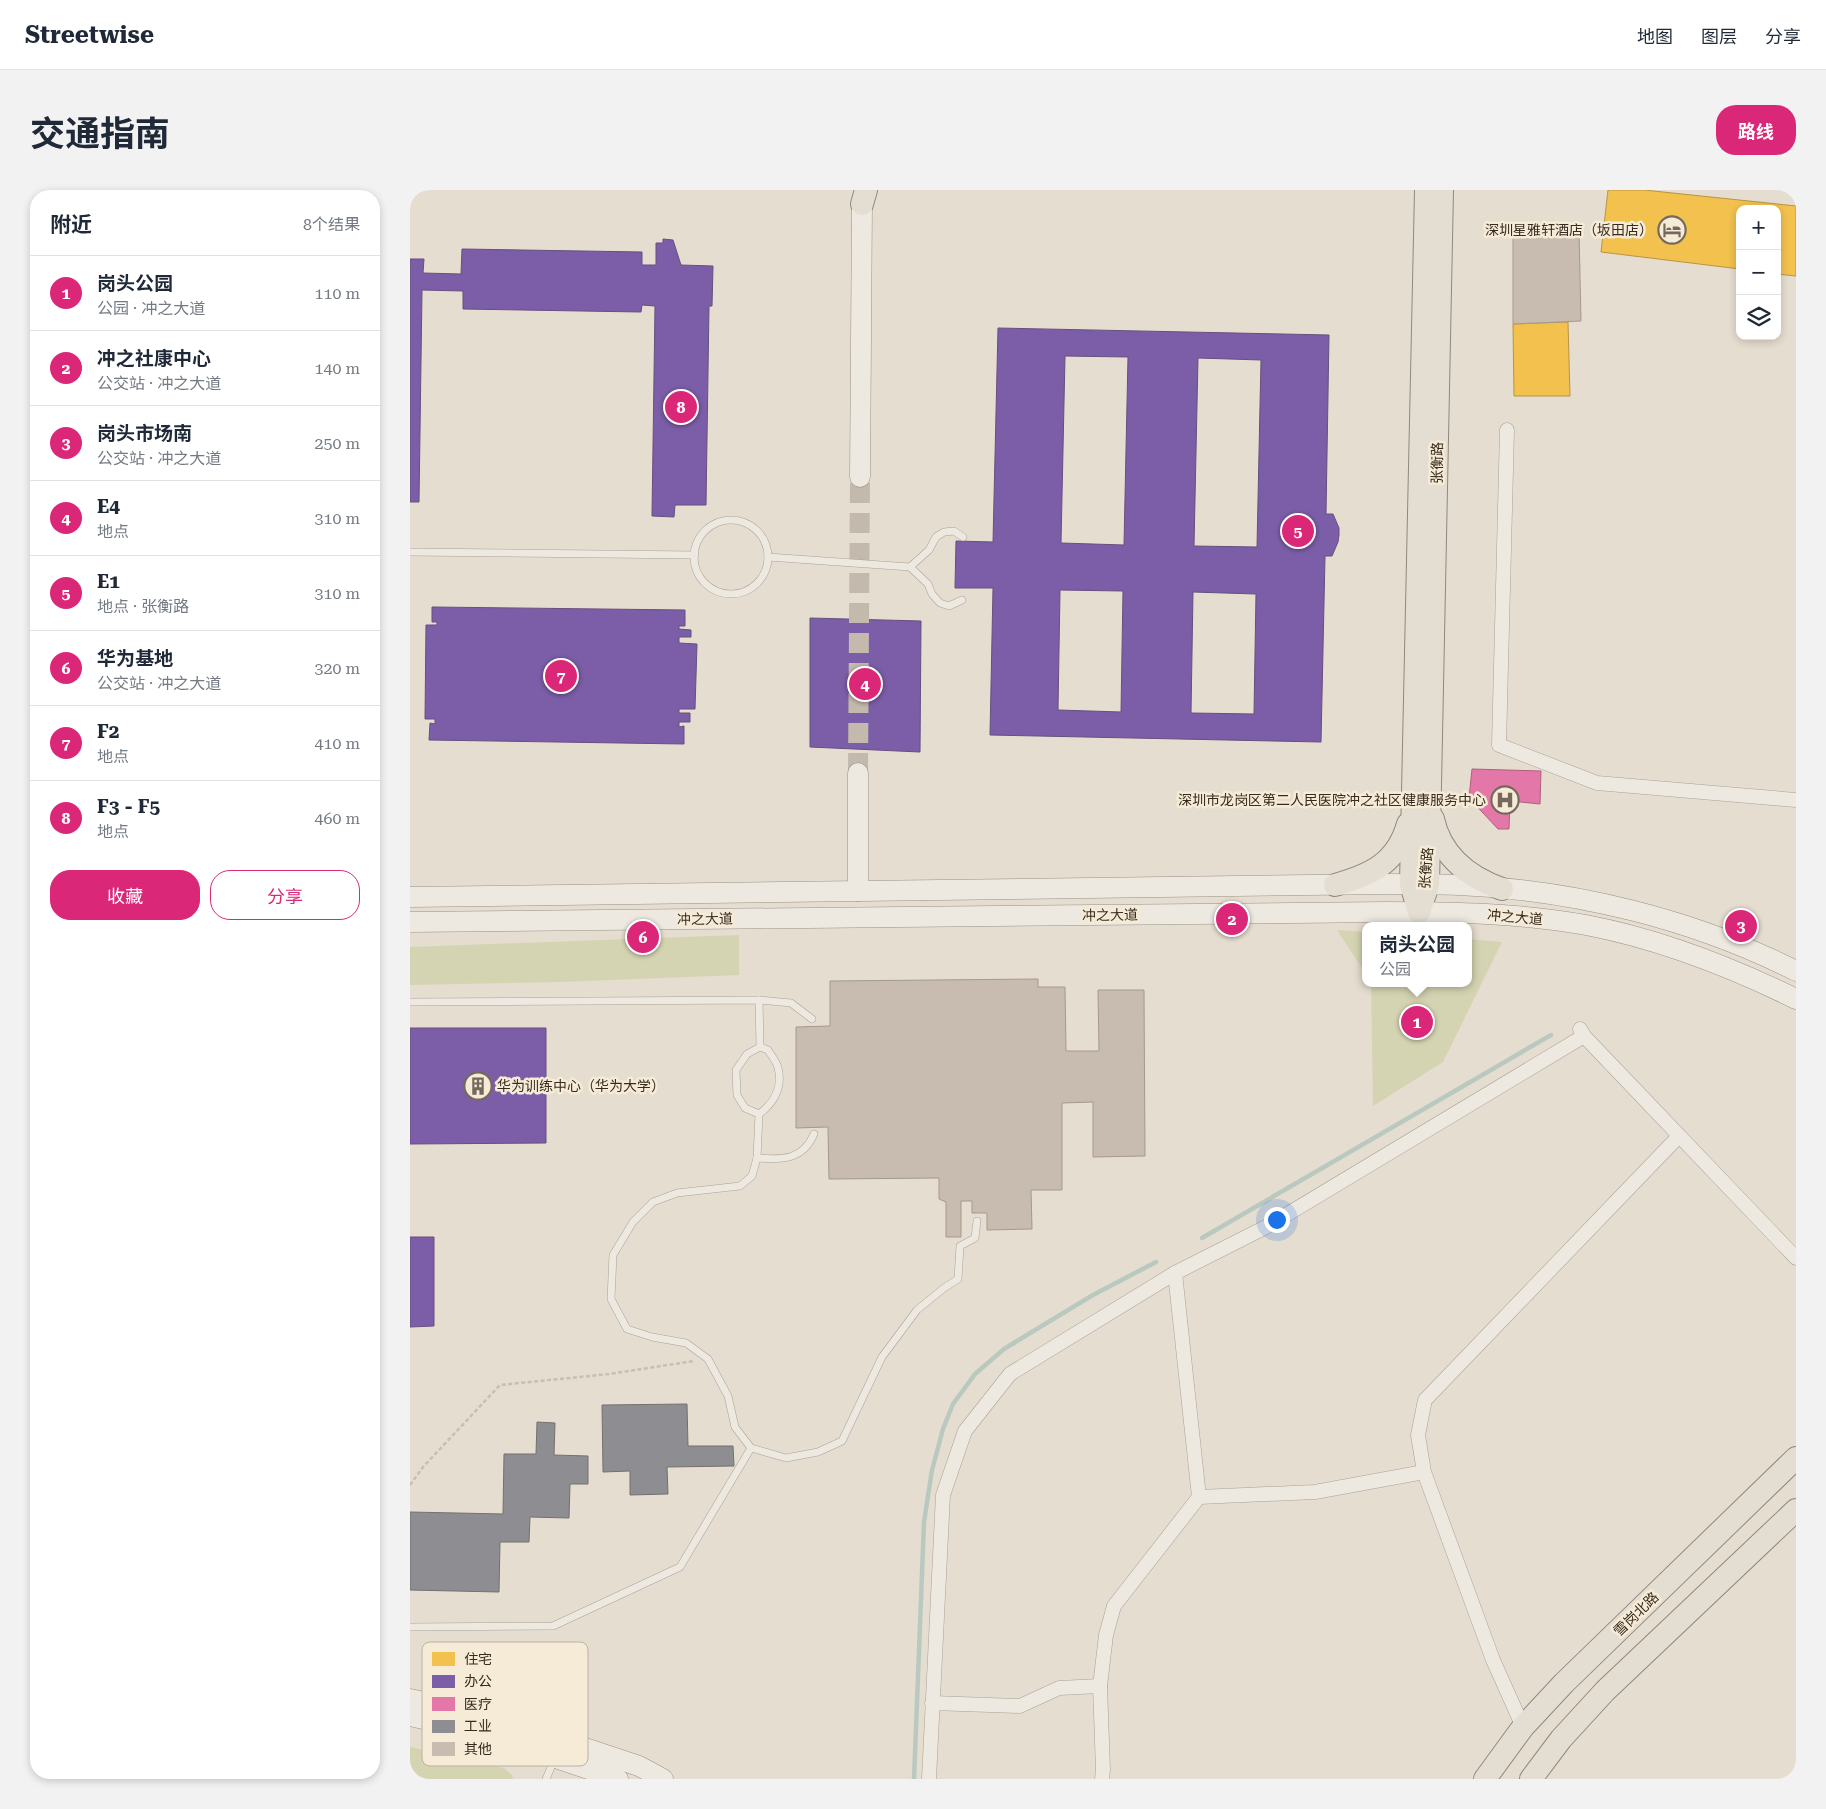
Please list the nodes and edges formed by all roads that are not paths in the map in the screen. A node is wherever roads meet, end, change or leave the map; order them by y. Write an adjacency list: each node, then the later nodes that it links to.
1 (1426, 190): 14 (main road, 张衡路)
2 (1442, 190): 14 (main road, 张衡路)
3 (862, 195): 5 (main road)
4 (1507, 430): 13 (street)
5 (860, 477)
6 (964, 537): 10 (lane)
7 (410, 552): 8 (lane)
8 (695, 555): 9 (lane); 9 (lane)
9 (768, 557): 10 (lane)
10 (910, 567): 11 (lane)
11 (962, 600)
12 (858, 773): 18 (main road)
13 (1796, 800)
14 (1421, 804): 15 (main road); 16 (main road, 张衡路); 17 (main road)
15 (1335, 885): 16 (main road, 冲之大道); 18 (main road, 冲之大道)
16 (1419, 885): 17 (main road, 冲之大道); 20 (main road, 张衡路)
17 (1502, 889): 22 (main road, 冲之大道)
18 (858, 891): 19 (main road, 冲之大道)
19 (410, 897)
20 (1419, 912): 21 (main road, 冲之大道); 23 (main road, 冲之大道)
21 (410, 922)
22 (1796, 971)
23 (1796, 999)
24 (759, 1000): 25 (lane); 26 (lane); 27 (lane)
25 (410, 1002)
26 (812, 1019)
27 (760, 1047): 28 (lane); 28 (lane)
28 (759, 1114): 31 (lane)
29 (814, 1134): 31 (lane)
30 (1679, 1136): 33 (street); 34 (street); 37 (street)
31 (757, 1158): 35 (lane)
32 (976, 1221): 35 (lane)
33 (1796, 1258)
34 (1175, 1273): 38 (street); 42 (street)
35 (751, 1448): 40 (lane)
36 (1796, 1458): 43 (main road, 雪岗北路)
37 (1424, 1472): 38 (street); 43 (street)
38 (1199, 1497): 41 (street)
39 (1796, 1510): 53 (main road)
40 (410, 1628)
41 (1100, 1686): 42 (street); 51 (street)
42 (932, 1703): 50 (street)
43 (1524, 1727): 52 (main road, 雪岗北路)
44 (588, 1755): 49 (main road)
45 (588, 1764): 48 (main road)
46 (551, 1766): 47 (lane)
47 (546, 1779)
48 (618, 1779)
49 (663, 1779)
50 (929, 1779)
51 (1102, 1779)
52 (1485, 1779)
53 (1531, 1779)

